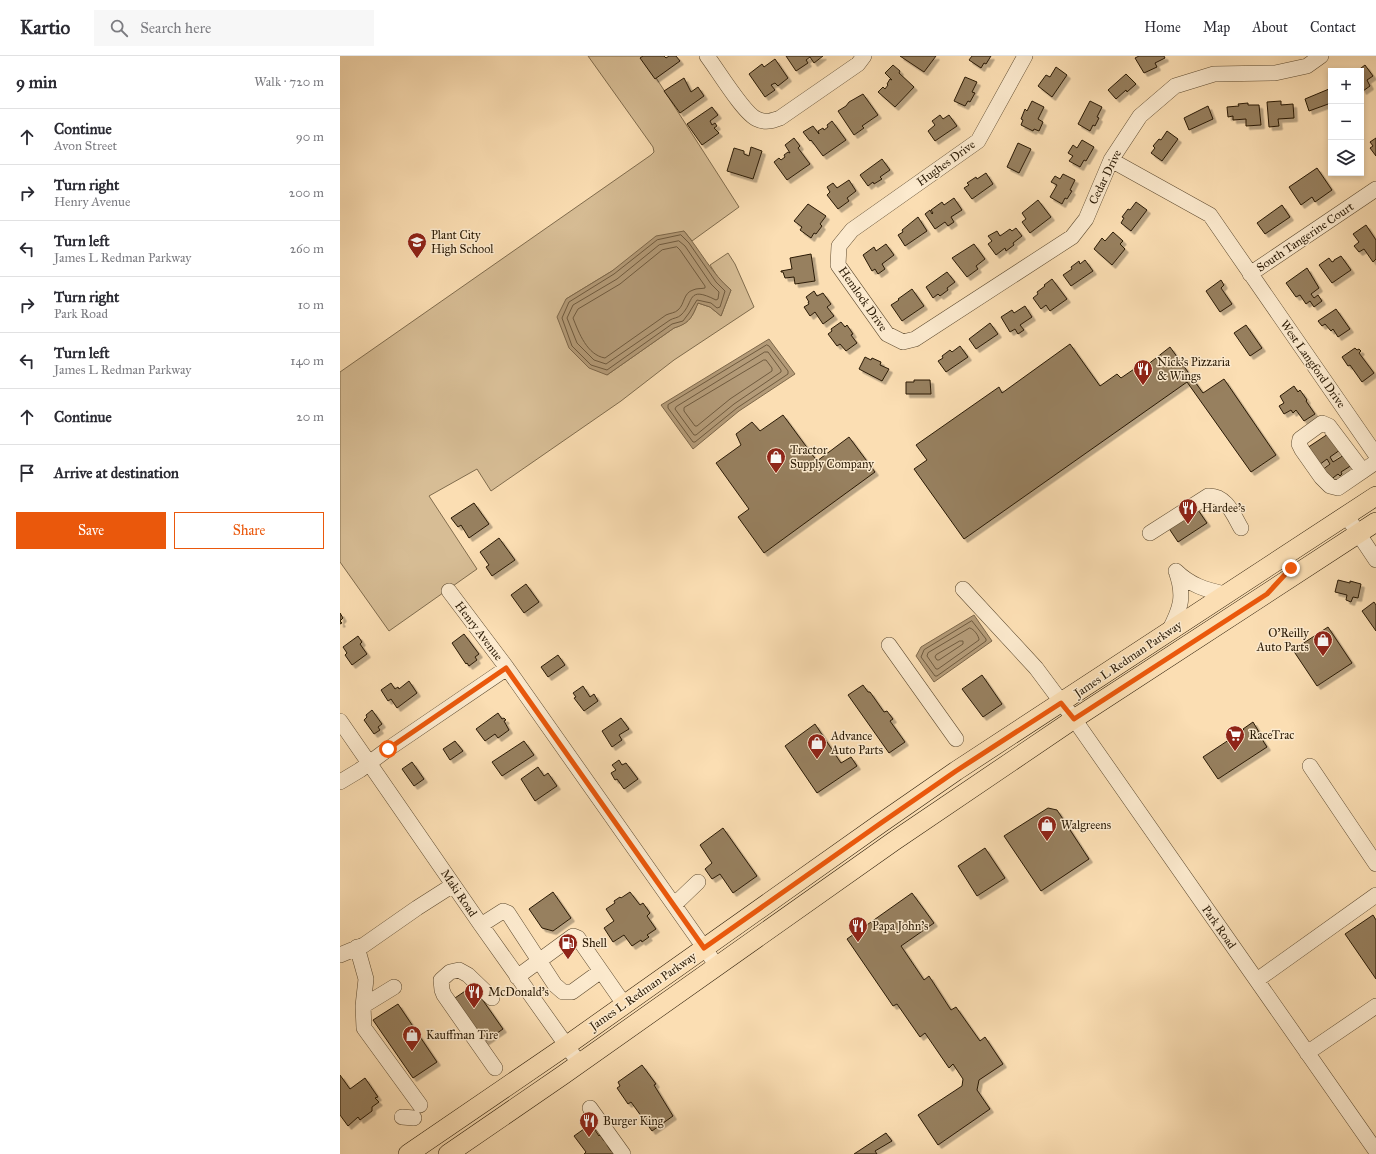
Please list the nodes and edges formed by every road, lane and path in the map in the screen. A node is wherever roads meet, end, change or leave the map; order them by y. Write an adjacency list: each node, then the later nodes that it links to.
1 (707, 56): 2 (street)
2 (864, 56)
3 (1025, 56): 7 (street, Hughes Drive)
4 (1321, 56): 5 (street, Cedar Drive)
5 (1111, 160): 8 (street, South Tangerine Court); 9 (street, Cedar Drive)
6 (1376, 191): 8 (street, South Tangerine Court)
7 (839, 246): 9 (street, Hemlock Drive)
8 (1250, 274): 10 (street, West Langford Drive)
9 (903, 342)
10 (1376, 454)
11 (1376, 462): 12 (street)
12 (1363, 471): 12 (street)
13 (1376, 496): 14 (main road, James L Redman Parkway)
14 (1346, 515): 17 (main road, James L Redman Parkway); 19 (street)
15 (1376, 522): 19 (main road, James L Redman Parkway)
16 (1241, 528): 18 (street)
17 (1320, 532): 20 (main road, James L Redman Parkway); 25 (main road)
18 (1150, 533)
19 (1359, 534): 21 (street); 25 (main road, James L Redman Parkway)
20 (1292, 550): 24 (main road, James L Redman Parkway); 27 (main road)
21 (1376, 560)
22 (963, 589): 31 (street, Park Road)
23 (449, 591): 30 (street, Henry Avenue)
24 (1225, 594): 26 (main road, James L Redman Parkway); 28 (street)
25 (1267, 594): 27 (main road, James L Redman Parkway)
26 (1198, 612): 27 (street); 28 (main road, James L Redman Parkway); 32 (main road)
27 (1213, 629): 32 (main road, James L Redman Parkway)
28 (1169, 631): 31 (main road, James L Redman Parkway)
29 (889, 645): 34 (street)
30 (506, 668): 35 (street); 44 (street, Henry Avenue)
31 (1061, 703): 32 (street, Park Road); 38 (main road, James L Redman Parkway)
32 (1074, 719): 39 (main road, James L Redman Parkway); 53 (street, Park Road)
33 (340, 721): 35 (street, Maki Road)
34 (956, 739)
35 (370, 763): 37 (street); 42 (street, Maki Road)
36 (1310, 766): 40 (street)
37 (340, 782)
38 (881, 823): 39 (street); 47 (main road, James L Redman Parkway)
39 (894, 841): 50 (main road, James L Redman Parkway)
40 (1376, 864)
41 (698, 882): 44 (street)
42 (453, 885): 45 (street, Maki Road); 46 (street)
43 (1376, 895): 53 (street)
44 (674, 905): 47 (street, Henry Avenue)
45 (481, 925): 49 (street); 52 (street, Maki Road)
46 (357, 947): 48 (street); 57 (street)
47 (704, 948): 50 (street, Henry Avenue); 56 (main road, James L Redman Parkway)
48 (340, 955)
49 (540, 960): 51 (street); 51 (street); 52 (street)
50 (717, 966): 61 (main road, James L Redman Parkway)
51 (601, 971): 56 (street)
52 (517, 977): 59 (street, Maki Road)
53 (1257, 980): 60 (street, Park Road)
54 (394, 987): 57 (street)
55 (492, 998): 62 (street)
56 (624, 1004): 59 (main road, James L Redman Parkway)
57 (363, 1006): 64 (street)
58 (1376, 1006): 60 (street)
59 (566, 1046): 61 (street, Maki Road); 66 (main road, James L Redman Parkway)
60 (1308, 1053): 65 (street, Park Road)
61 (579, 1063): 67 (main road, James L Redman Parkway)
62 (495, 1068)
63 (590, 1108): 68 (street)
64 (412, 1113)
65 (1376, 1151)
66 (408, 1154)
67 (448, 1154)
68 (623, 1154)

